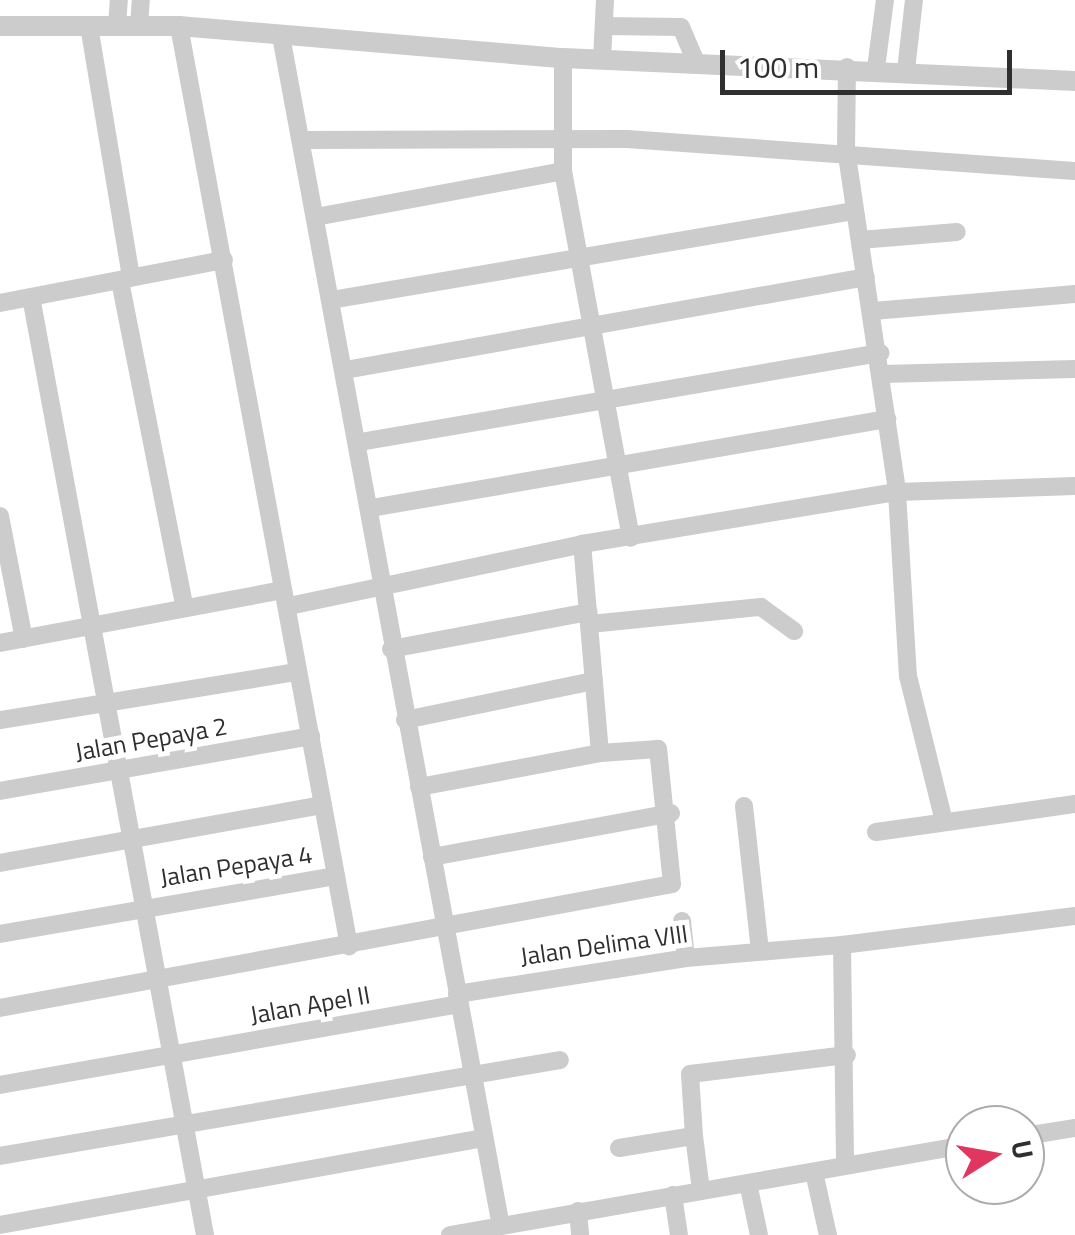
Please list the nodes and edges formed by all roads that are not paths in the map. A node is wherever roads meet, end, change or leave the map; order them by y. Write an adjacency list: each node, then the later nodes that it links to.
1 (119, 0): 8 (street)
2 (141, 0): 9 (street)
3 (605, 0): 11 (street)
4 (884, 0): 17 (street)
5 (914, 0): 18 (street)
6 (0, 26): 7 (street)
7 (89, 26): 8 (street); 32 (street)
8 (117, 26): 9 (street)
9 (140, 26): 10 (street)
10 (178, 26): 12 (street); 30 (street)
11 (604, 26): 14 (street); 15 (street)
12 (281, 36): 13 (street); 21 (street)
13 (563, 58): 14 (street); 20 (street)
14 (602, 60): 15 (street)
15 (695, 60): 16 (street)
16 (847, 67): 17 (street); 22 (street)
17 (876, 68): 18 (street)
18 (906, 70): 19 (street)
19 (1075, 81)
20 (558, 137): 21 (street); 22 (street); 23 (street)
21 (307, 140): 26 (street)
22 (846, 149): 24 (street); 25 (street)
23 (562, 171): 26 (street); 29 (street)
24 (1075, 171)
25 (854, 212): 28 (street); 29 (street)
26 (321, 216): 35 (street)
27 (957, 232): 28 (street)
28 (860, 240): 31 (street)
29 (584, 256): 35 (street); 38 (street)
30 (224, 260): 32 (street); 54 (street)
31 (866, 277): 37 (street); 38 (street)
32 (126, 279): 34 (street); 55 (street)
33 (1075, 294): 37 (street)
34 (31, 297): 36 (street); 57 (street)
35 (331, 300): 41 (street)
36 (0, 303)
37 (873, 311): 39 (street)
38 (596, 327): 41 (street); 43 (street)
39 (880, 353): 42 (street); 43 (street)
40 (1075, 369): 42 (street)
41 (344, 370): 45 (street)
42 (882, 374): 44 (street)
43 (608, 395): 45 (street); 46 (street)
44 (887, 419): 46 (street); 48 (street)
45 (360, 442): 49 (street)
46 (620, 466): 49 (street); 51 (street)
47 (1075, 486): 48 (street)
48 (897, 492): 51 (street); 76 (street)
49 (371, 508): 53 (street)
50 (0, 516): 59 (street)
51 (631, 538): 52 (street)
52 (582, 544): 53 (street); 56 (street)
53 (383, 587): 54 (street); 61 (street)
54 (286, 598): 55 (street); 62 (street)
55 (185, 608): 57 (street)
56 (590, 618): 58 (street); 61 (street); 63 (street)
57 (97, 625): 59 (street); 64 (street)
58 (794, 631)
59 (24, 639): 60 (street)
60 (0, 643)
61 (391, 649): 66 (street)
62 (298, 672): 64 (street); 67 (street)
63 (594, 680): 66 (street); 68 (street)
64 (112, 700): 65 (street); 69 (street)
65 (0, 720)
66 (406, 720): 70 (street)
67 (311, 736): 69 (street, Jalan Pepaya 2); 73 (street)
68 (600, 753): 70 (street); 75 (street)
69 (122, 769): 71 (street, Jalan Pepaya 2); 78 (street)
70 (419, 786): 79 (street)
71 (0, 791)
72 (1075, 804): 76 (street)
73 (324, 805): 78 (street); 81 (street)
74 (744, 806): 89 (street)
75 (671, 813): 79 (street); 85 (street)
76 (944, 821): 77 (street)
77 (876, 832)
78 (134, 839): 80 (street); 82 (street)
79 (432, 857): 85 (street)
80 (0, 863)
81 (336, 876): 82 (street, Jalan Pepaya 4); 88 (street)
82 (144, 906): 86 (street, Jalan Pepaya 4); 91 (street)
83 (1075, 916): 87 (street, Jalan Delima VIII)
84 (682, 922): 90 (street)
85 (444, 924): 88 (street); 92 (street)
86 (0, 934)
87 (842, 945): 89 (street, Jalan Delima VIII); 95 (street)
88 (349, 946): 91 (street)
89 (760, 950): 90 (street, Jalan Delima VIII)
90 (686, 958): 92 (street, Jalan Delima VIII)
91 (157, 979): 93 (street); 94 (street)
92 (458, 999): 94 (street, Jalan Apel II); 97 (street)
93 (0, 1008)
94 (170, 1054): 98 (street, Jalan Apel II); 99 (street)
95 (847, 1055): 102 (street); 107 (street)
96 (560, 1060): 97 (street)
97 (472, 1072): 99 (street); 103 (street)
98 (0, 1086)
99 (186, 1121): 106 (street); 111 (street)
100 (1075, 1128): 101 (street)
101 (1045, 1133)
102 (694, 1136): 105 (street); 110 (street)
103 (484, 1138): 111 (street); 115 (street)
104 (945, 1147): 107 (street)
105 (619, 1148)
106 (0, 1156)
107 (845, 1163): 108 (street)
108 (814, 1172): 109 (street); 121 (street)
109 (748, 1182): 110 (street); 120 (street)
110 (701, 1190): 112 (street)
111 (198, 1191): 114 (street); 116 (street)
112 (673, 1195): 113 (street); 119 (street)
113 (578, 1211): 115 (street); 118 (street)
114 (0, 1225)
115 (501, 1226): 117 (street)
116 (205, 1235)
117 (450, 1235)
118 (580, 1235)
119 (680, 1235)
120 (759, 1235)
121 (828, 1235)

